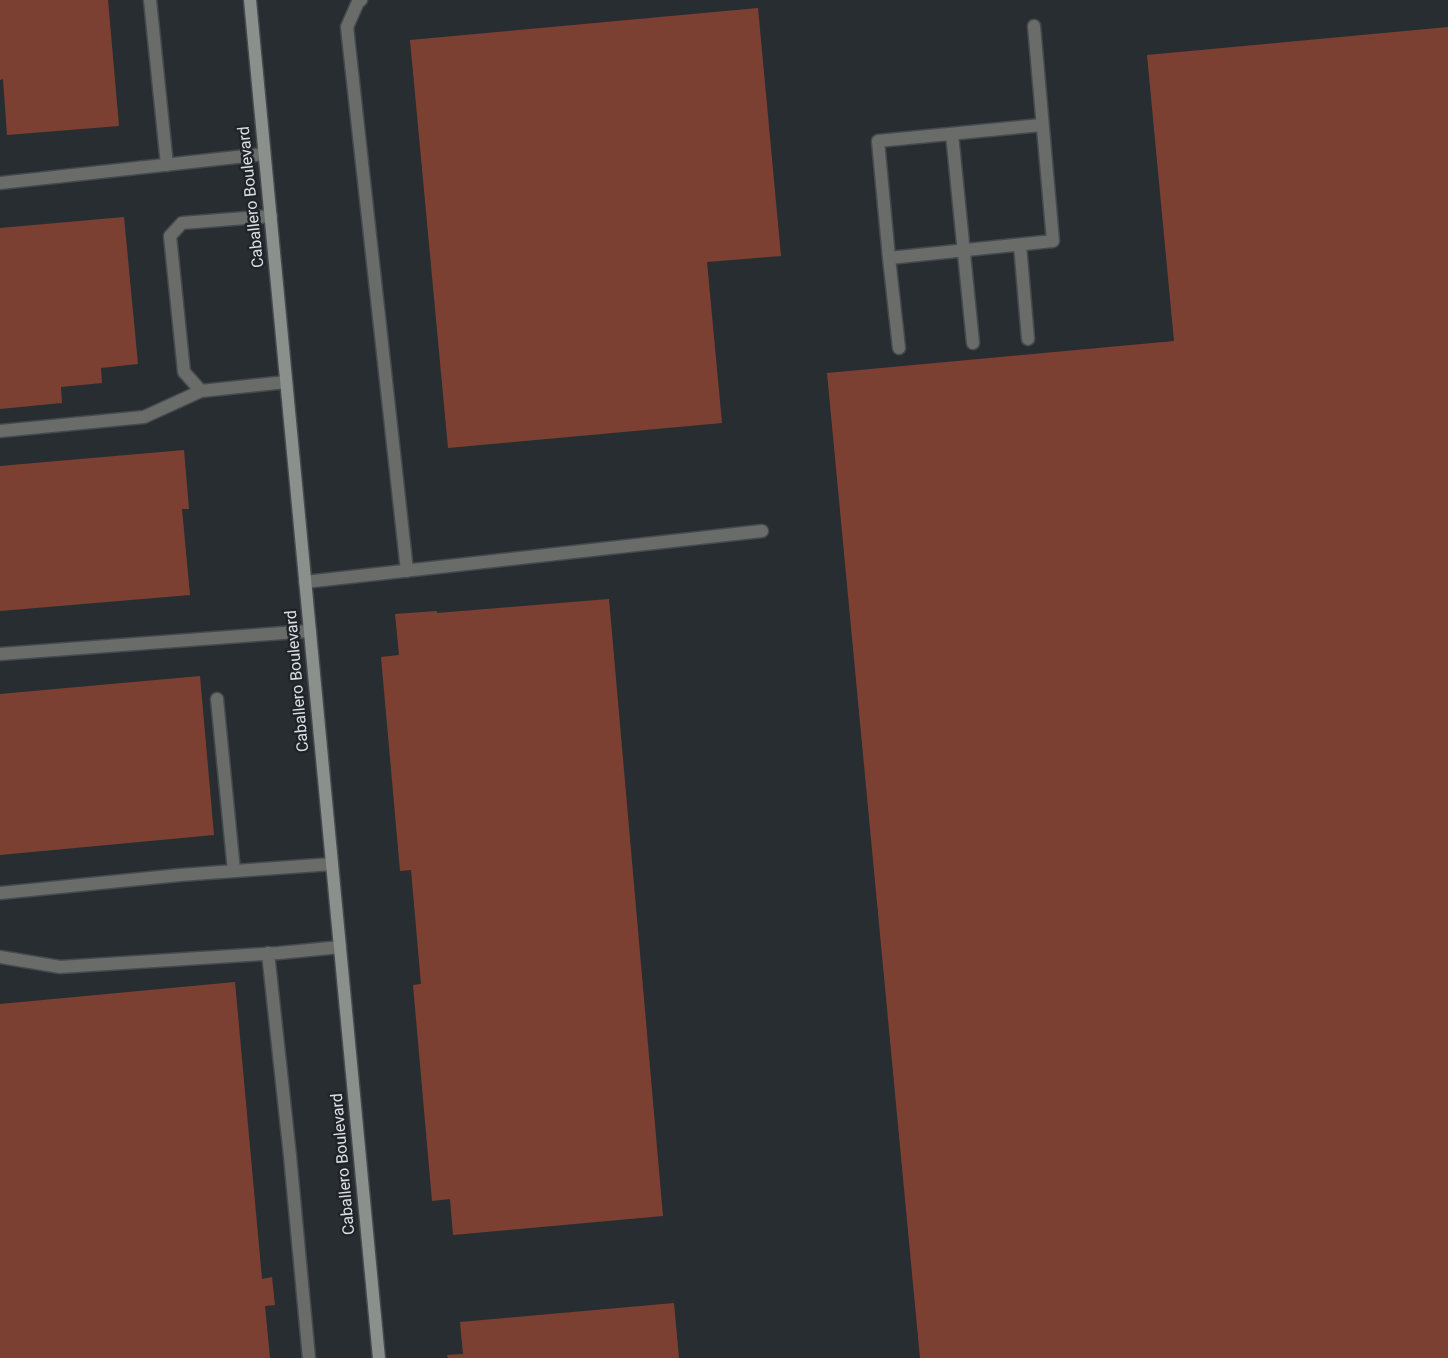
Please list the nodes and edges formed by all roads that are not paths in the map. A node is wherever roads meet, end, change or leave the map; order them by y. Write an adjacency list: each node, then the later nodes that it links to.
1 (150, 0): 8 (lane)
2 (250, 0): 7 (street, Caballero Boulevard)
3 (361, 0): 21 (lane)
4 (1034, 26): 5 (lane)
5 (1041, 125): 6 (lane); 11 (lane)
6 (952, 134): 12 (lane); 13 (lane)
7 (264, 154): 8 (lane); 10 (street, Caballero Boulevard)
8 (167, 165): 9 (lane)
9 (0, 183)
10 (271, 216): 17 (street, Caballero Boulevard); 18 (lane)
11 (1020, 245): 12 (lane); 14 (lane)
12 (964, 250): 13 (lane); 15 (lane)
13 (890, 258): 16 (lane)
14 (1028, 339)
15 (973, 344)
16 (899, 348)
17 (286, 382): 18 (lane); 22 (street, Caballero Boulevard)
18 (201, 391): 19 (lane)
19 (0, 431)
20 (762, 531): 21 (lane)
21 (407, 571): 22 (lane)
22 (305, 582): 23 (street, Caballero Boulevard)
23 (310, 631): 24 (lane); 26 (street, Caballero Boulevard)
24 (0, 654)
25 (217, 699): 27 (lane)
26 (332, 864): 27 (lane); 29 (street, Caballero Boulevard)
27 (234, 871): 28 (lane)
28 (0, 893)
29 (340, 947): 30 (lane); 33 (street, Caballero Boulevard)
30 (268, 953): 31 (lane); 32 (lane)
31 (0, 957)
32 (309, 1358)
33 (379, 1358)

